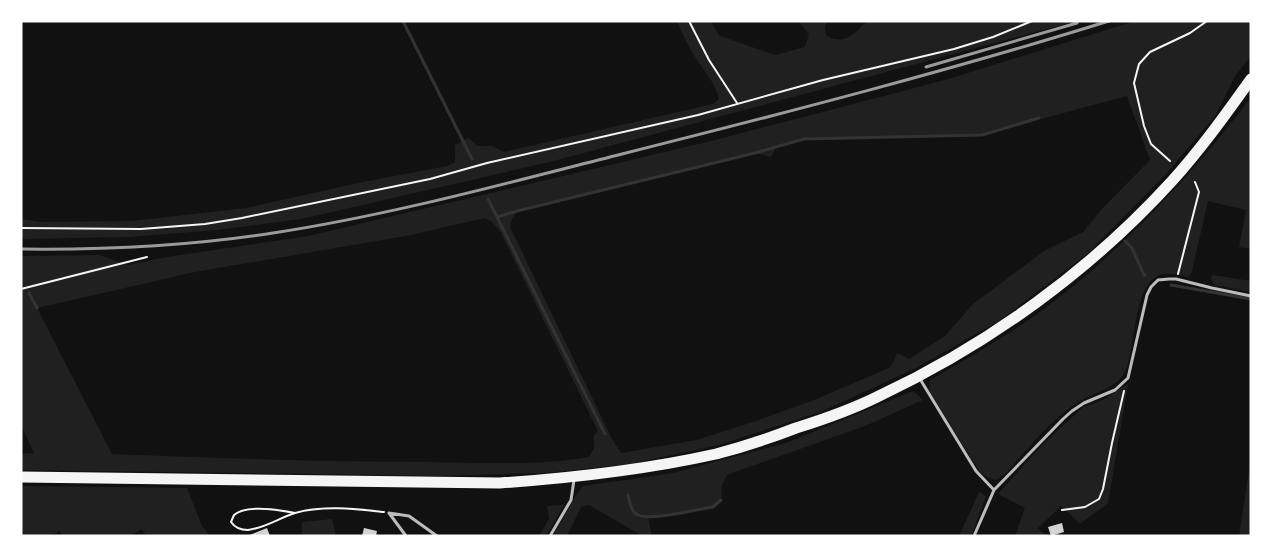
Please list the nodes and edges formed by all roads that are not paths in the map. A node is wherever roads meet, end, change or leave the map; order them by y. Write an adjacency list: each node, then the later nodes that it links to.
1 (1251, 78): 3 (highway)
2 (1251, 296): 6 (lane)
3 (918, 376): 5 (highway); 6 (lane)
4 (21, 477): 5 (highway)
5 (574, 478): 9 (lane)
6 (994, 490): 10 (lane)
7 (406, 536): 8 (lane)
8 (437, 536)
9 (550, 536)
10 (974, 536)

